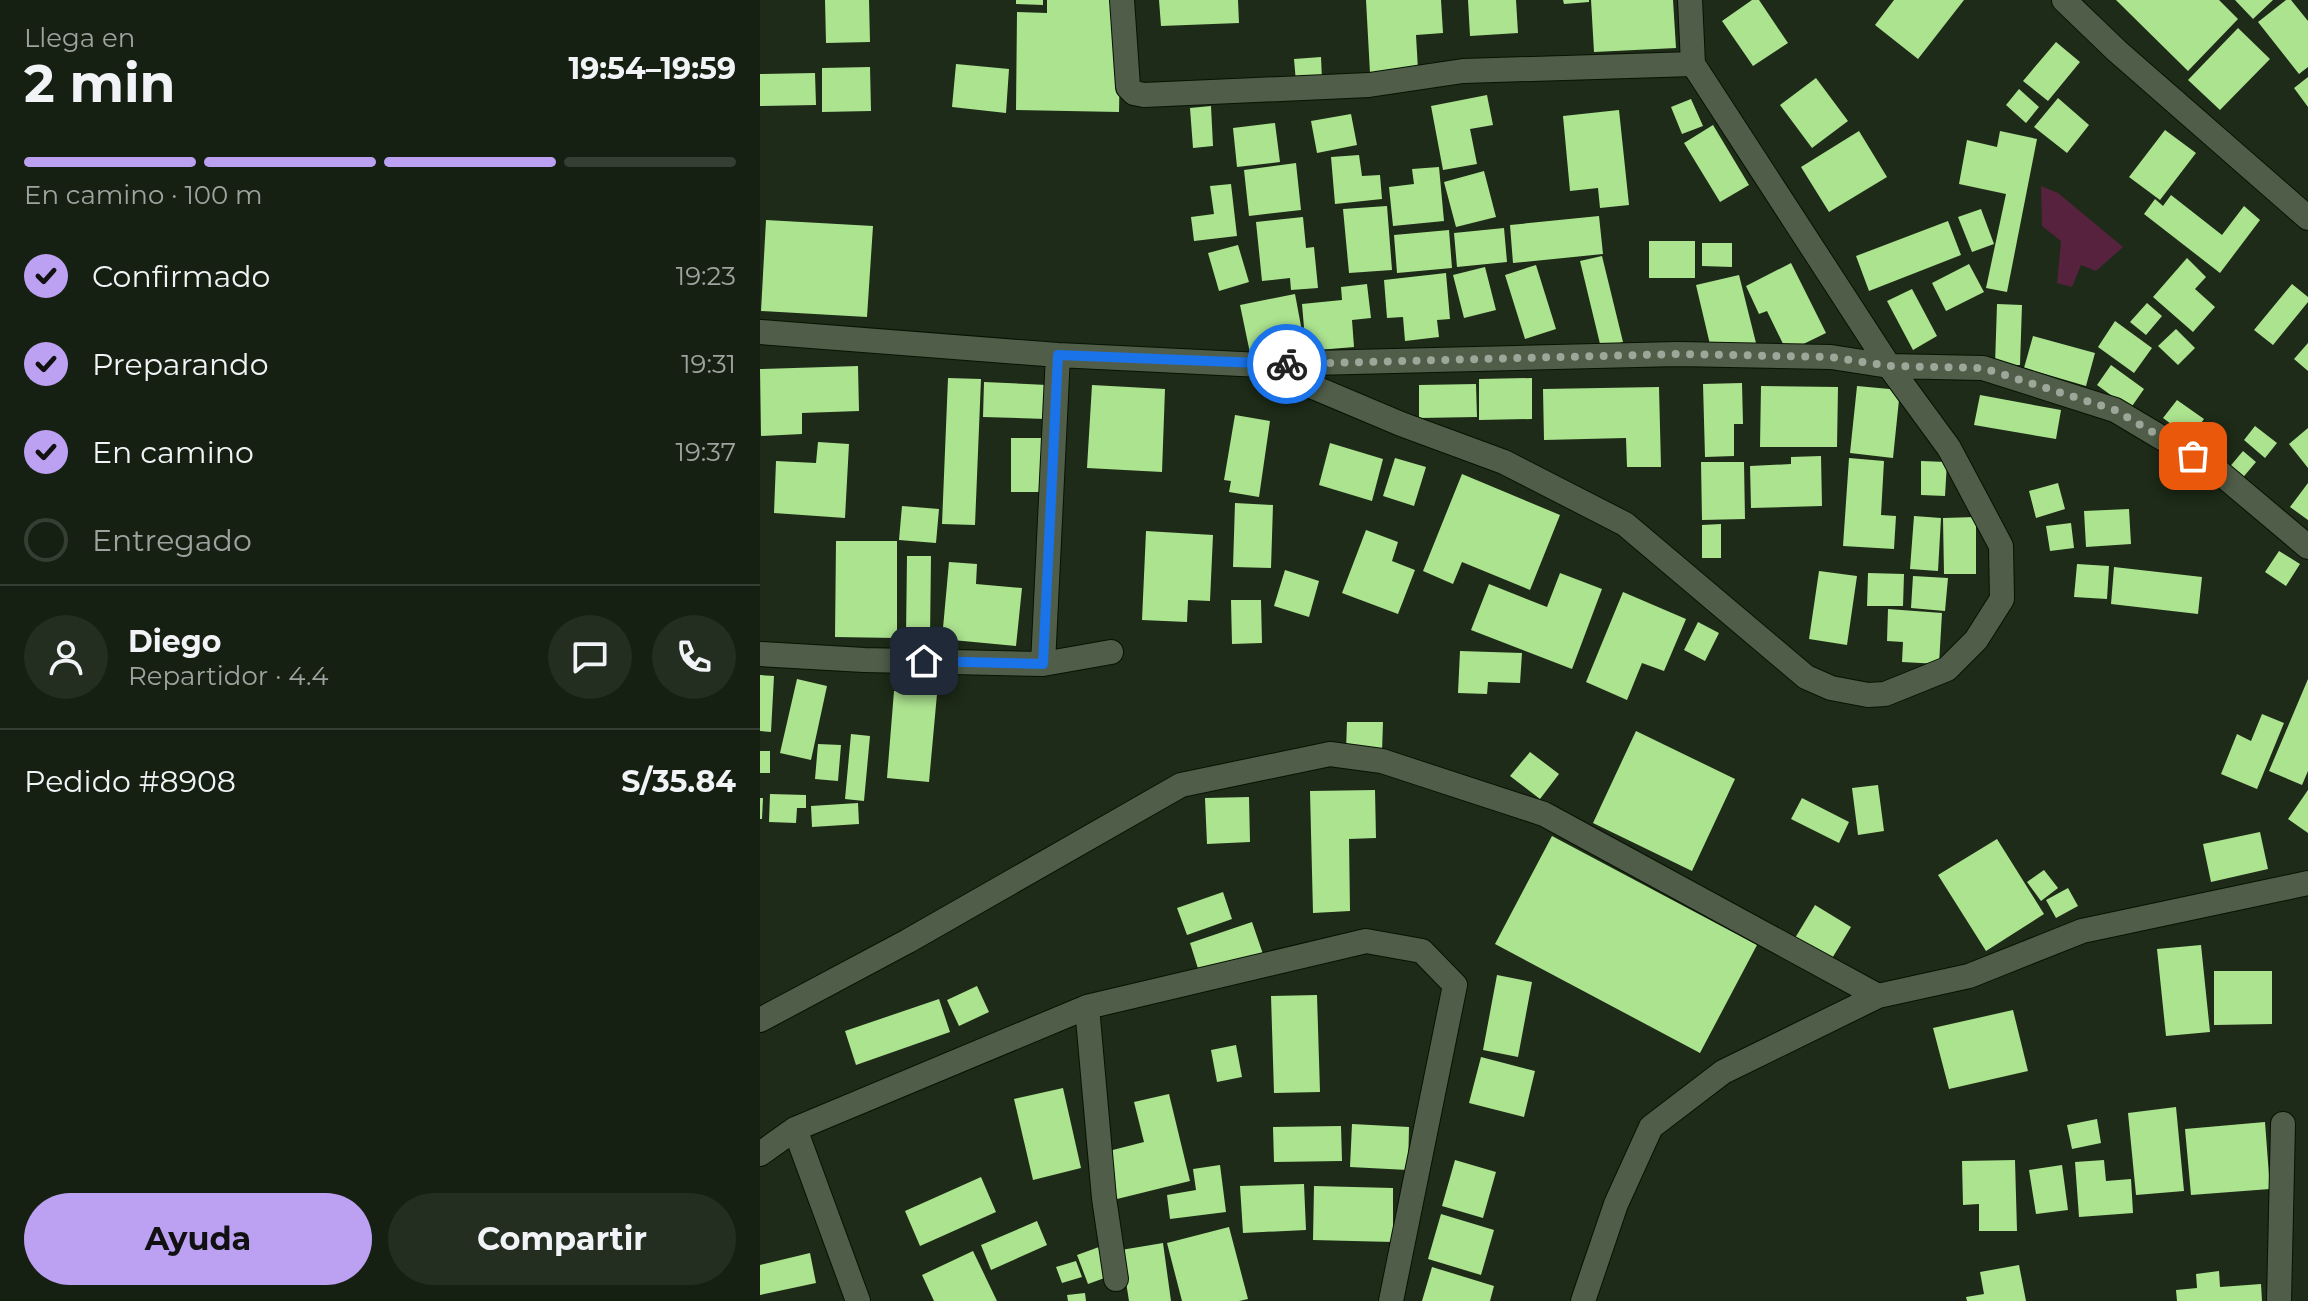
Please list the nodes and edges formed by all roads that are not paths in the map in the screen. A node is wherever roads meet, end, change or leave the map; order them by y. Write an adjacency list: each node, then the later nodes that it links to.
1 (1122, 0): 4 (street)
2 (1690, 0): 4 (street)
3 (2064, 0): 5 (street)
4 (1693, 64): 9 (street)
5 (2308, 218)
6 (760, 332): 7 (street)
7 (1058, 355): 8 (street); 13 (street)
8 (1261, 365): 9 (street); 9 (street)
9 (1889, 366): 10 (street)
10 (2308, 547)
11 (1111, 652): 13 (street)
12 (760, 654): 13 (street)
13 (1043, 664)
14 (2308, 883): 15 (street)
15 (1878, 996): 17 (street); 24 (street)
16 (1087, 1007): 19 (street); 21 (street); 23 (street)
17 (760, 1020)
18 (2283, 1124): 25 (street)
19 (795, 1129): 20 (street); 22 (street)
20 (760, 1154)
21 (1116, 1279)
22 (858, 1301)
23 (1391, 1301)
24 (1583, 1301)
25 (2279, 1301)

